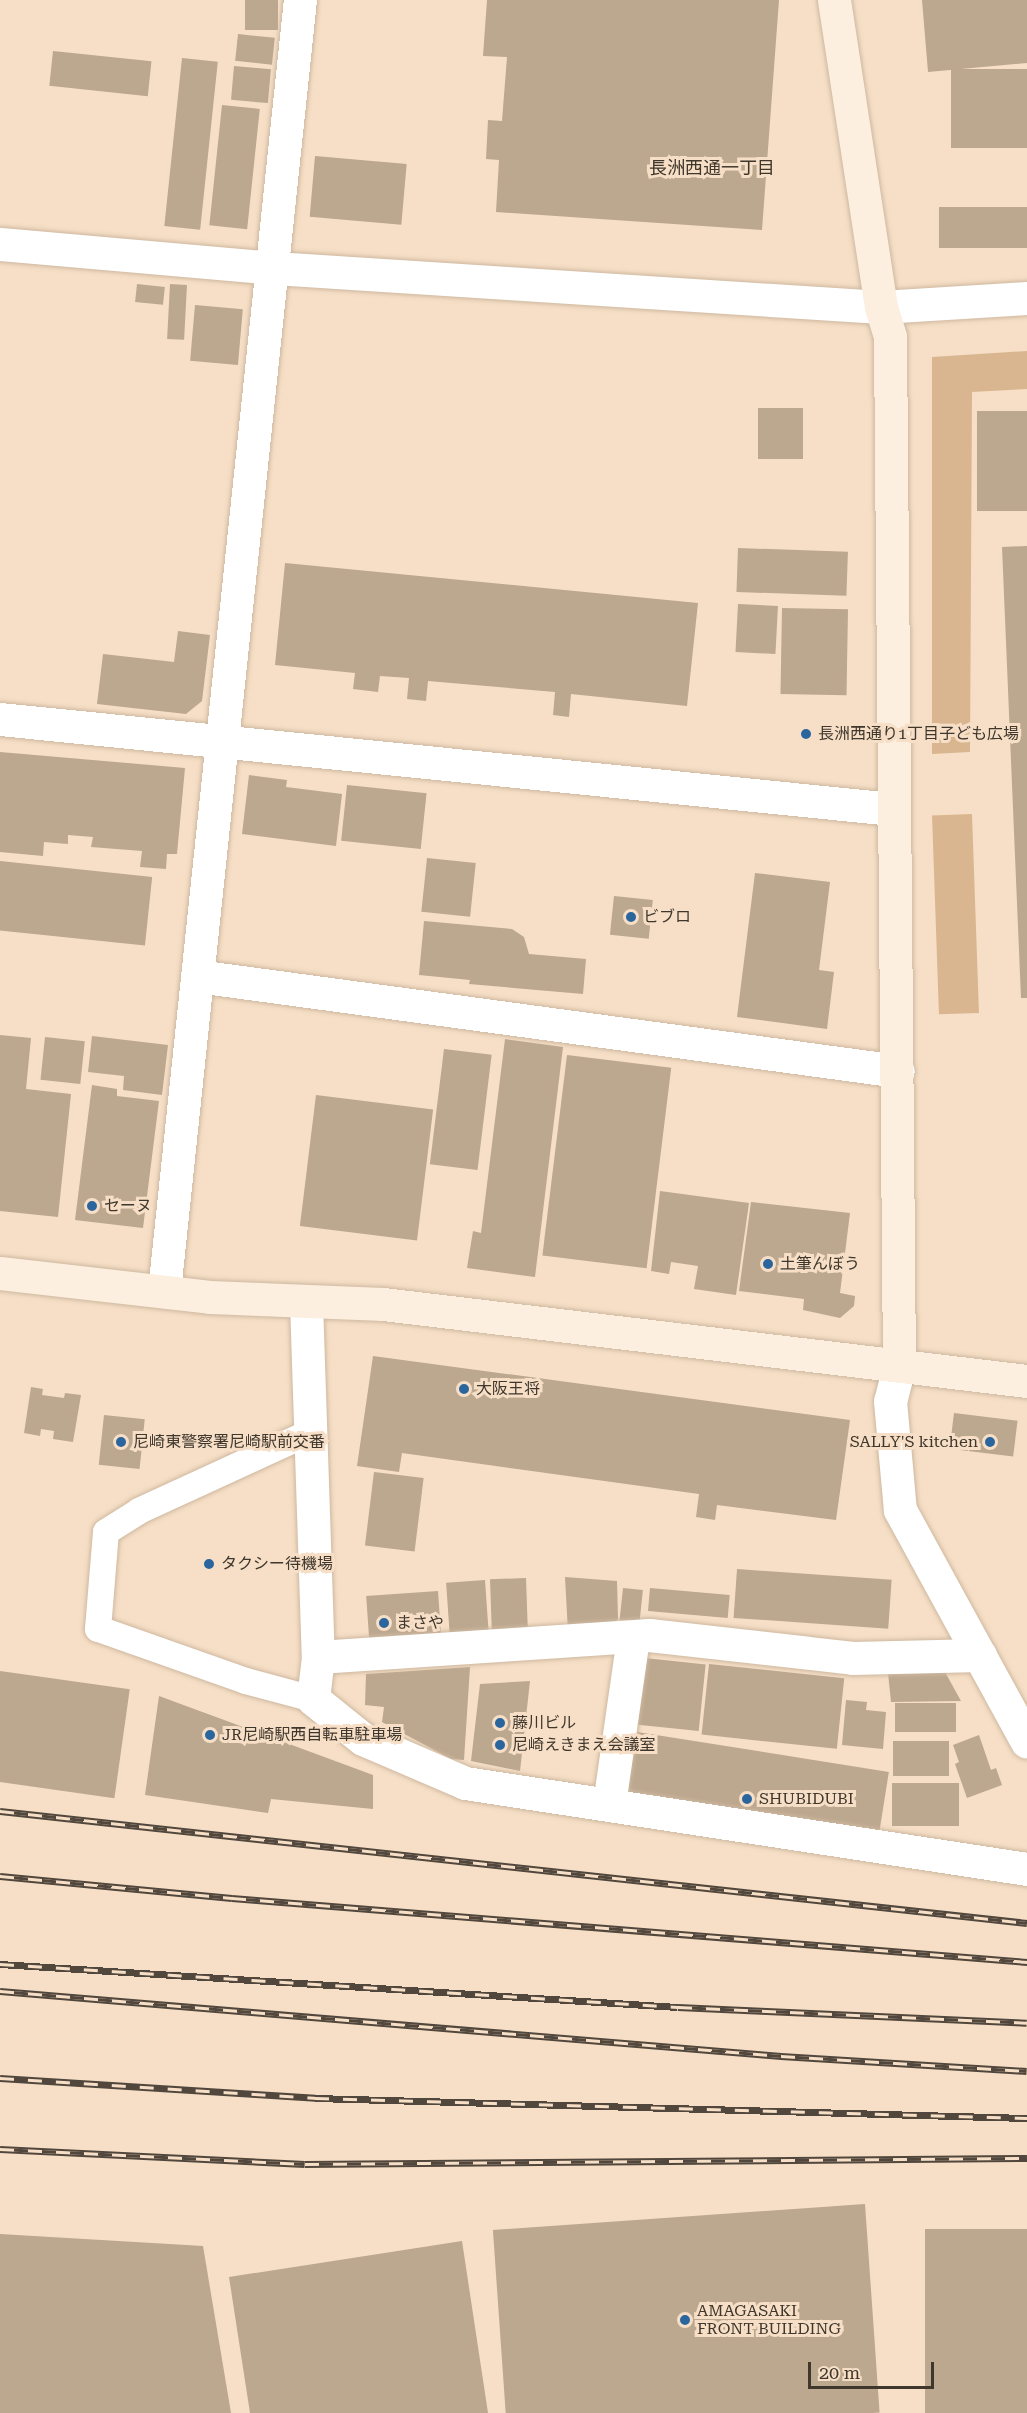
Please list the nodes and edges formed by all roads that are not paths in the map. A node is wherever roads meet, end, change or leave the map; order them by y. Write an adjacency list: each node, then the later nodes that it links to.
1 (300, 0): 4 (street)
2 (834, 0): 6 (street)
3 (0, 244): 4 (street)
4 (274, 268): 6 (street); 8 (street)
5 (1027, 298): 6 (street)
6 (881, 307): 9 (street)
7 (0, 719): 8 (street)
8 (220, 744): 9 (street); 10 (street)
9 (892, 809): 11 (street)
10 (197, 976): 11 (street); 13 (street)
11 (898, 1071): 15 (street)
12 (0, 1273): 13 (street)
13 (164, 1291): 14 (street)
14 (306, 1302): 15 (street); 17 (street)
15 (899, 1366): 16 (street); 19 (street)
16 (1027, 1381)
17 (313, 1431): 20 (street); 21 (lane)
18 (633, 1638): 19 (street); 20 (street); 23 (street)
19 (980, 1655): 22 (street)
20 (318, 1657): 21 (street)
21 (313, 1699): 23 (street)
22 (1027, 1742)
23 (609, 1804): 24 (street)
24 (1027, 1869)

